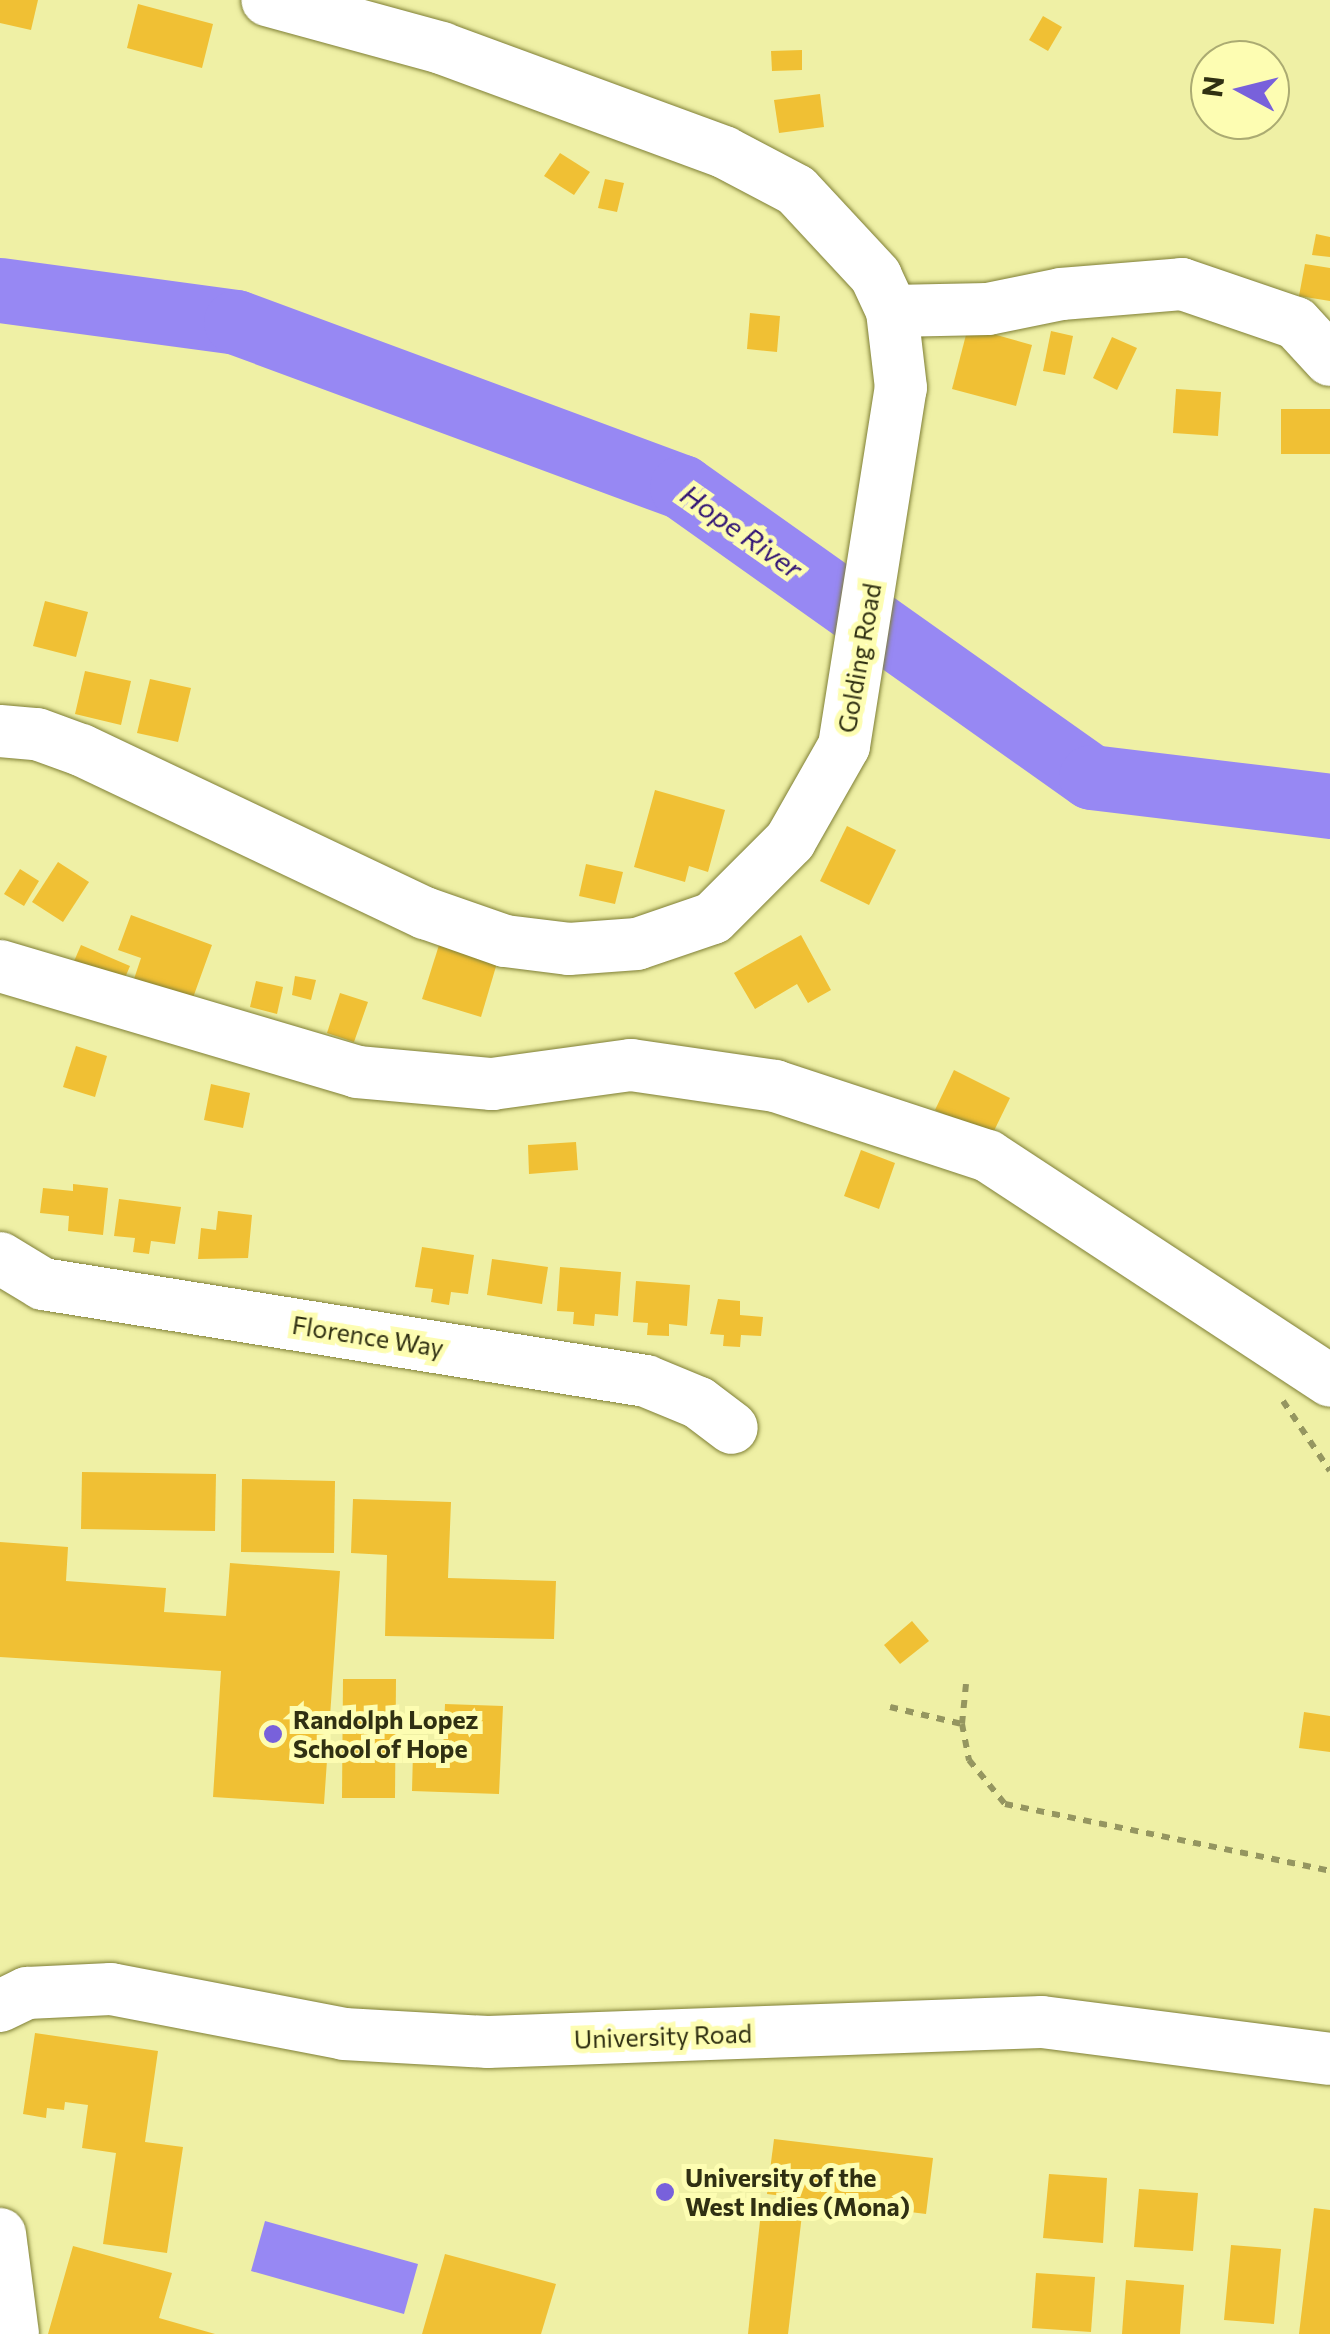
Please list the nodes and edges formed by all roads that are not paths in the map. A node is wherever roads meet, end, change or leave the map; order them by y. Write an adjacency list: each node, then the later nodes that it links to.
1 (267, 0): 2 (street, Golding Road)
2 (892, 310): 3 (street); 4 (street, Golding Road)
3 (1330, 360)
4 (0, 731)
5 (0, 966): 7 (street)
6 (0, 1258): 8 (street, Florence Way)
7 (1330, 1381)
8 (732, 1428)
9 (0, 2006): 10 (street, University Road)
10 (1330, 2059)
11 (0, 2234): 12 (street)
12 (14, 2334)

